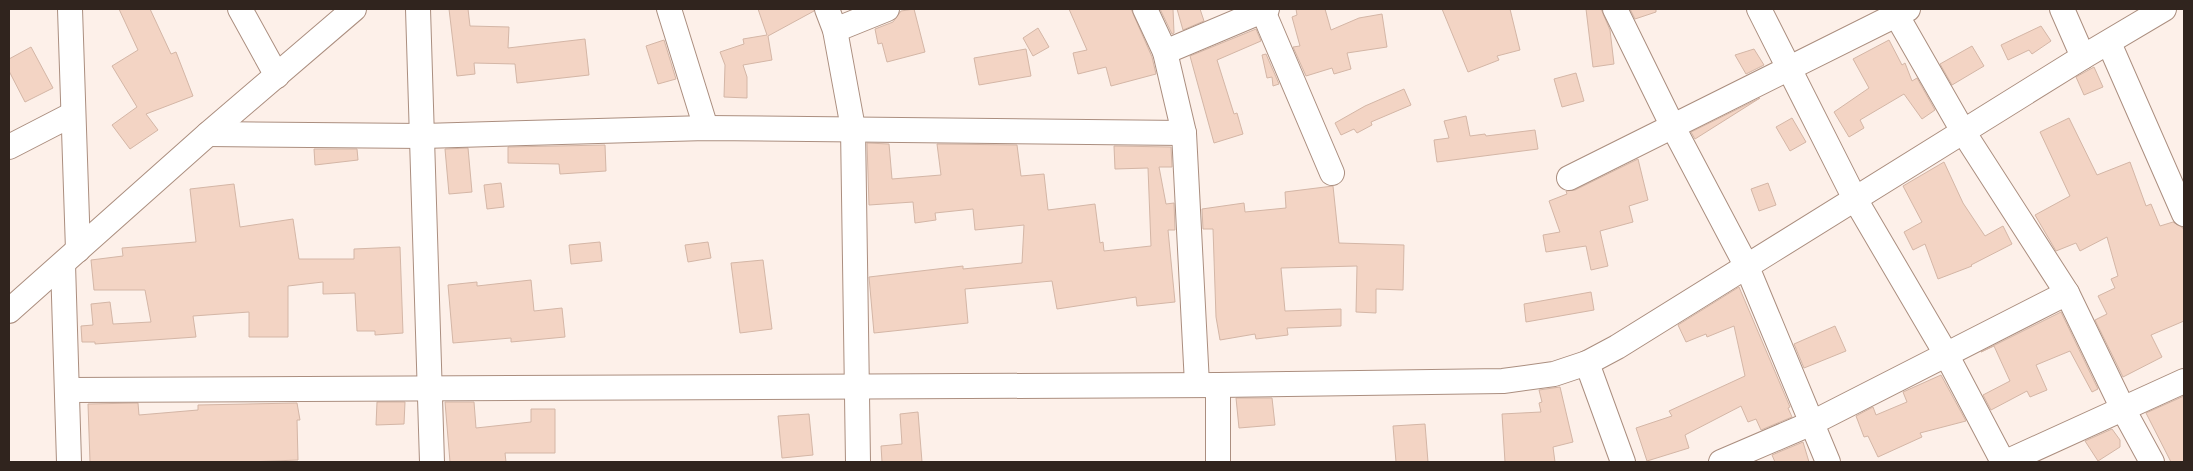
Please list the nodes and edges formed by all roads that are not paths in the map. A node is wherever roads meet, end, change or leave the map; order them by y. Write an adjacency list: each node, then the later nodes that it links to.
1 (70, 9): 20 (street)
2 (240, 9): 19 (street)
3 (354, 9): 19 (street)
4 (418, 9): 27 (street)
5 (669, 9): 22 (street)
6 (888, 9): 14 (street)
7 (1145, 9): 16 (street)
8 (1614, 9): 21 (street)
9 (1759, 9): 18 (street)
10 (2062, 9): 17 (street)
11 (2164, 9): 15 (street)
12 (1265, 10): 16 (street); 29 (street)
13 (1899, 11): 18 (street); 25 (street)
14 (831, 19): 23 (street)
15 (2109, 43): 17 (street); 32 (street)
16 (1164, 52): 24 (street)
17 (2083, 57): 25 (street)
18 (1790, 68): 21 (street); 31 (street)
19 (277, 76): 26 (street)
20 (73, 114): 28 (street); 33 (street)
21 (1673, 127): 30 (street); 34 (street)
22 (706, 128): 23 (street); 27 (street)
23 (853, 128): 24 (street); 41 (street)
24 (1184, 133): 40 (street)
25 (1964, 133): 31 (street); 35 (street)
26 (208, 134): 27 (street); 33 (street)
27 (423, 136): 42 (street)
28 (9, 147)
29 (1332, 173)
30 (1569, 178)
31 (1855, 199): 34 (street); 37 (street)
32 (2184, 214)
33 (71, 257): 36 (street); 43 (street)
34 (1747, 267): 38 (street); 45 (street)
35 (2067, 292): 37 (street); 44 (street)
36 (9, 312)
37 (1946, 354): 45 (street); 53 (street)
38 (1587, 363): 40 (street); 50 (street)
39 (2184, 381): 44 (street)
40 (1207, 384): 41 (street); 49 (street)
41 (858, 386): 42 (street); 48 (street)
42 (430, 388): 43 (street); 47 (street)
43 (67, 390): 46 (street)
44 (2123, 409): 53 (street); 54 (street)
45 (1812, 423): 51 (street); 52 (street)
46 (69, 462)
47 (432, 462)
48 (858, 462)
49 (1218, 462)
50 (1623, 462)
51 (1721, 462)
52 (1828, 462)
53 (2004, 462)
54 (2152, 462)

